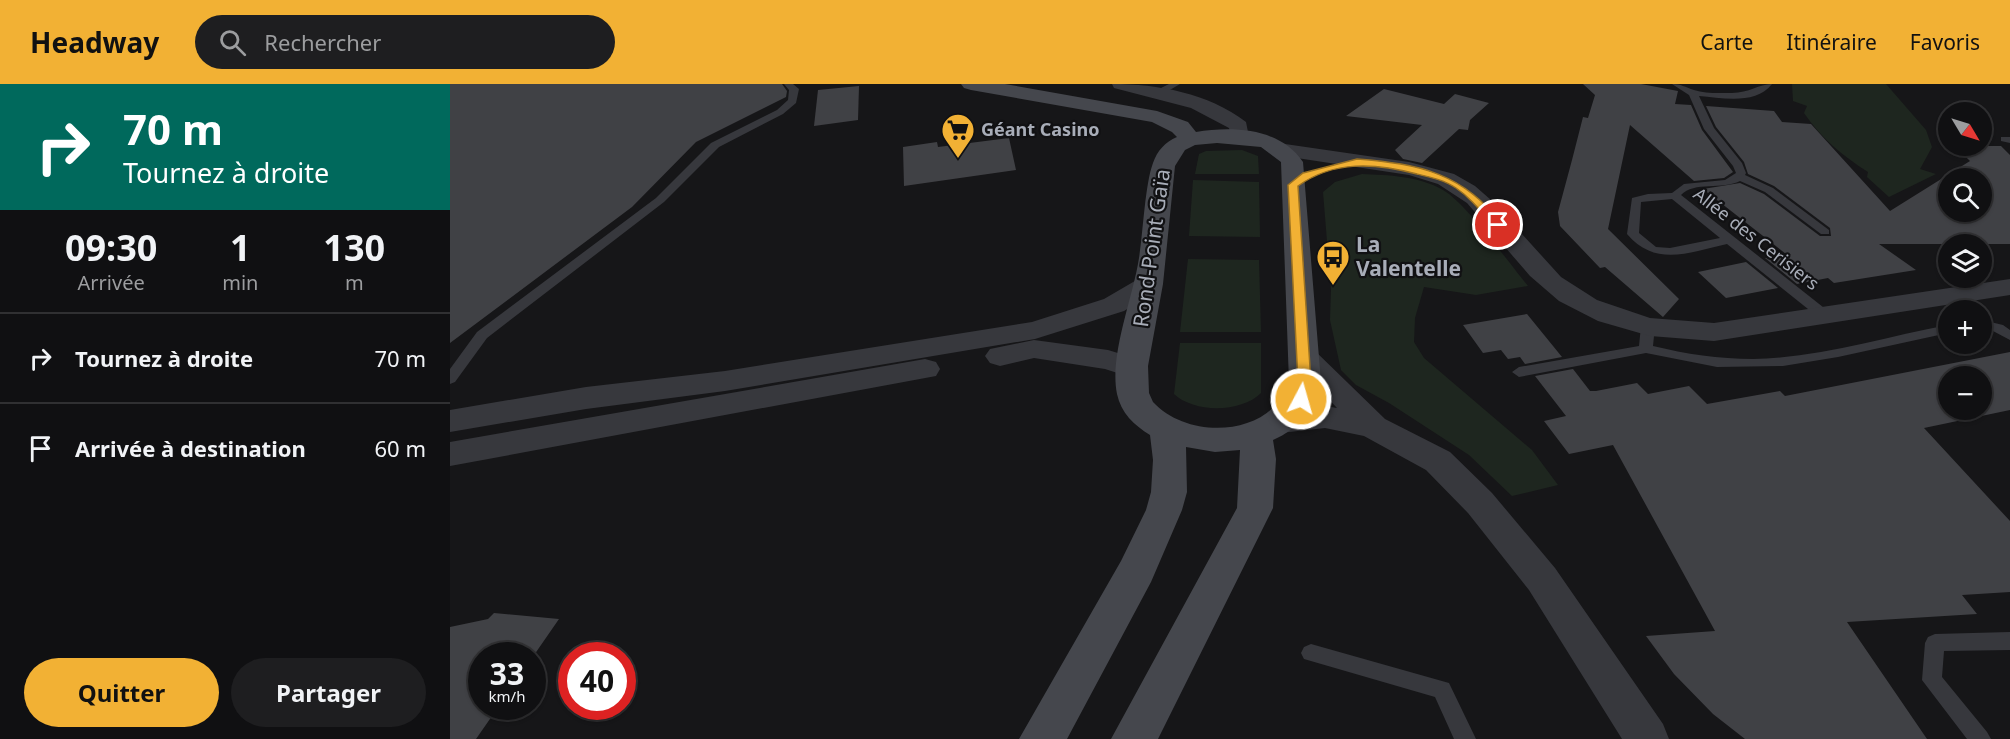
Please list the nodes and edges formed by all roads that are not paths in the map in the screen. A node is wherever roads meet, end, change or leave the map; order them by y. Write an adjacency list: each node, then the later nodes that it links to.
1 (788, 84): 28 (lane)
2 (972, 84): 8 (street)
3 (1676, 84): 7 (lane)
4 (1768, 84): 7 (lane)
5 (1123, 85): 6 (street); 8 (street)
6 (1168, 88): 9 (street)
7 (1693, 93): 13 (lane, Allée des Cerisiers)
8 (1096, 105): 10 (street)
9 (1239, 137): 10 (street); 11 (street)
10 (1190, 140): 18 (street, Rond-Point Gaïa)
11 (1285, 150): 12 (street); 14 (street)
12 (1357, 162): 14 (street); 24 (street)
13 (1738, 177): 15 (lane, Allée des Cerisiers); 16 (lane)
14 (1293, 185): 25 (street)
15 (1675, 196): 17 (lane, Allée des Cerisiers); 17 (lane)
16 (1824, 232)
17 (1728, 240): 20 (lane, Allée des Cerisiers)
18 (1149, 284): 26 (street, Rond-Point Gaïa); 29 (street)
19 (2010, 287): 20 (street)
20 (1823, 314): 24 (street)
21 (1992, 326): 23 (lane)
22 (1938, 331): 24 (lane)
23 (2010, 336)
24 (1647, 338): 27 (lane)
25 (1303, 356): 30 (street); 31 (street)
26 (1133, 368): 32 (street, Rond-Point Gaïa); 33 (street)
27 (1519, 372)
28 (450, 379)
29 (450, 421)
30 (1267, 428): 31 (street); 32 (street, Rond-Point Gaïa); 37 (street)
31 (1376, 428): 39 (street)
32 (1166, 429): 36 (street)
33 (450, 454)
34 (2010, 641): 40 (lane)
35 (1311, 653): 38 (lane)
36 (1042, 739)
37 (1134, 739)
38 (1465, 739)
39 (1647, 739)
40 (1980, 739)

